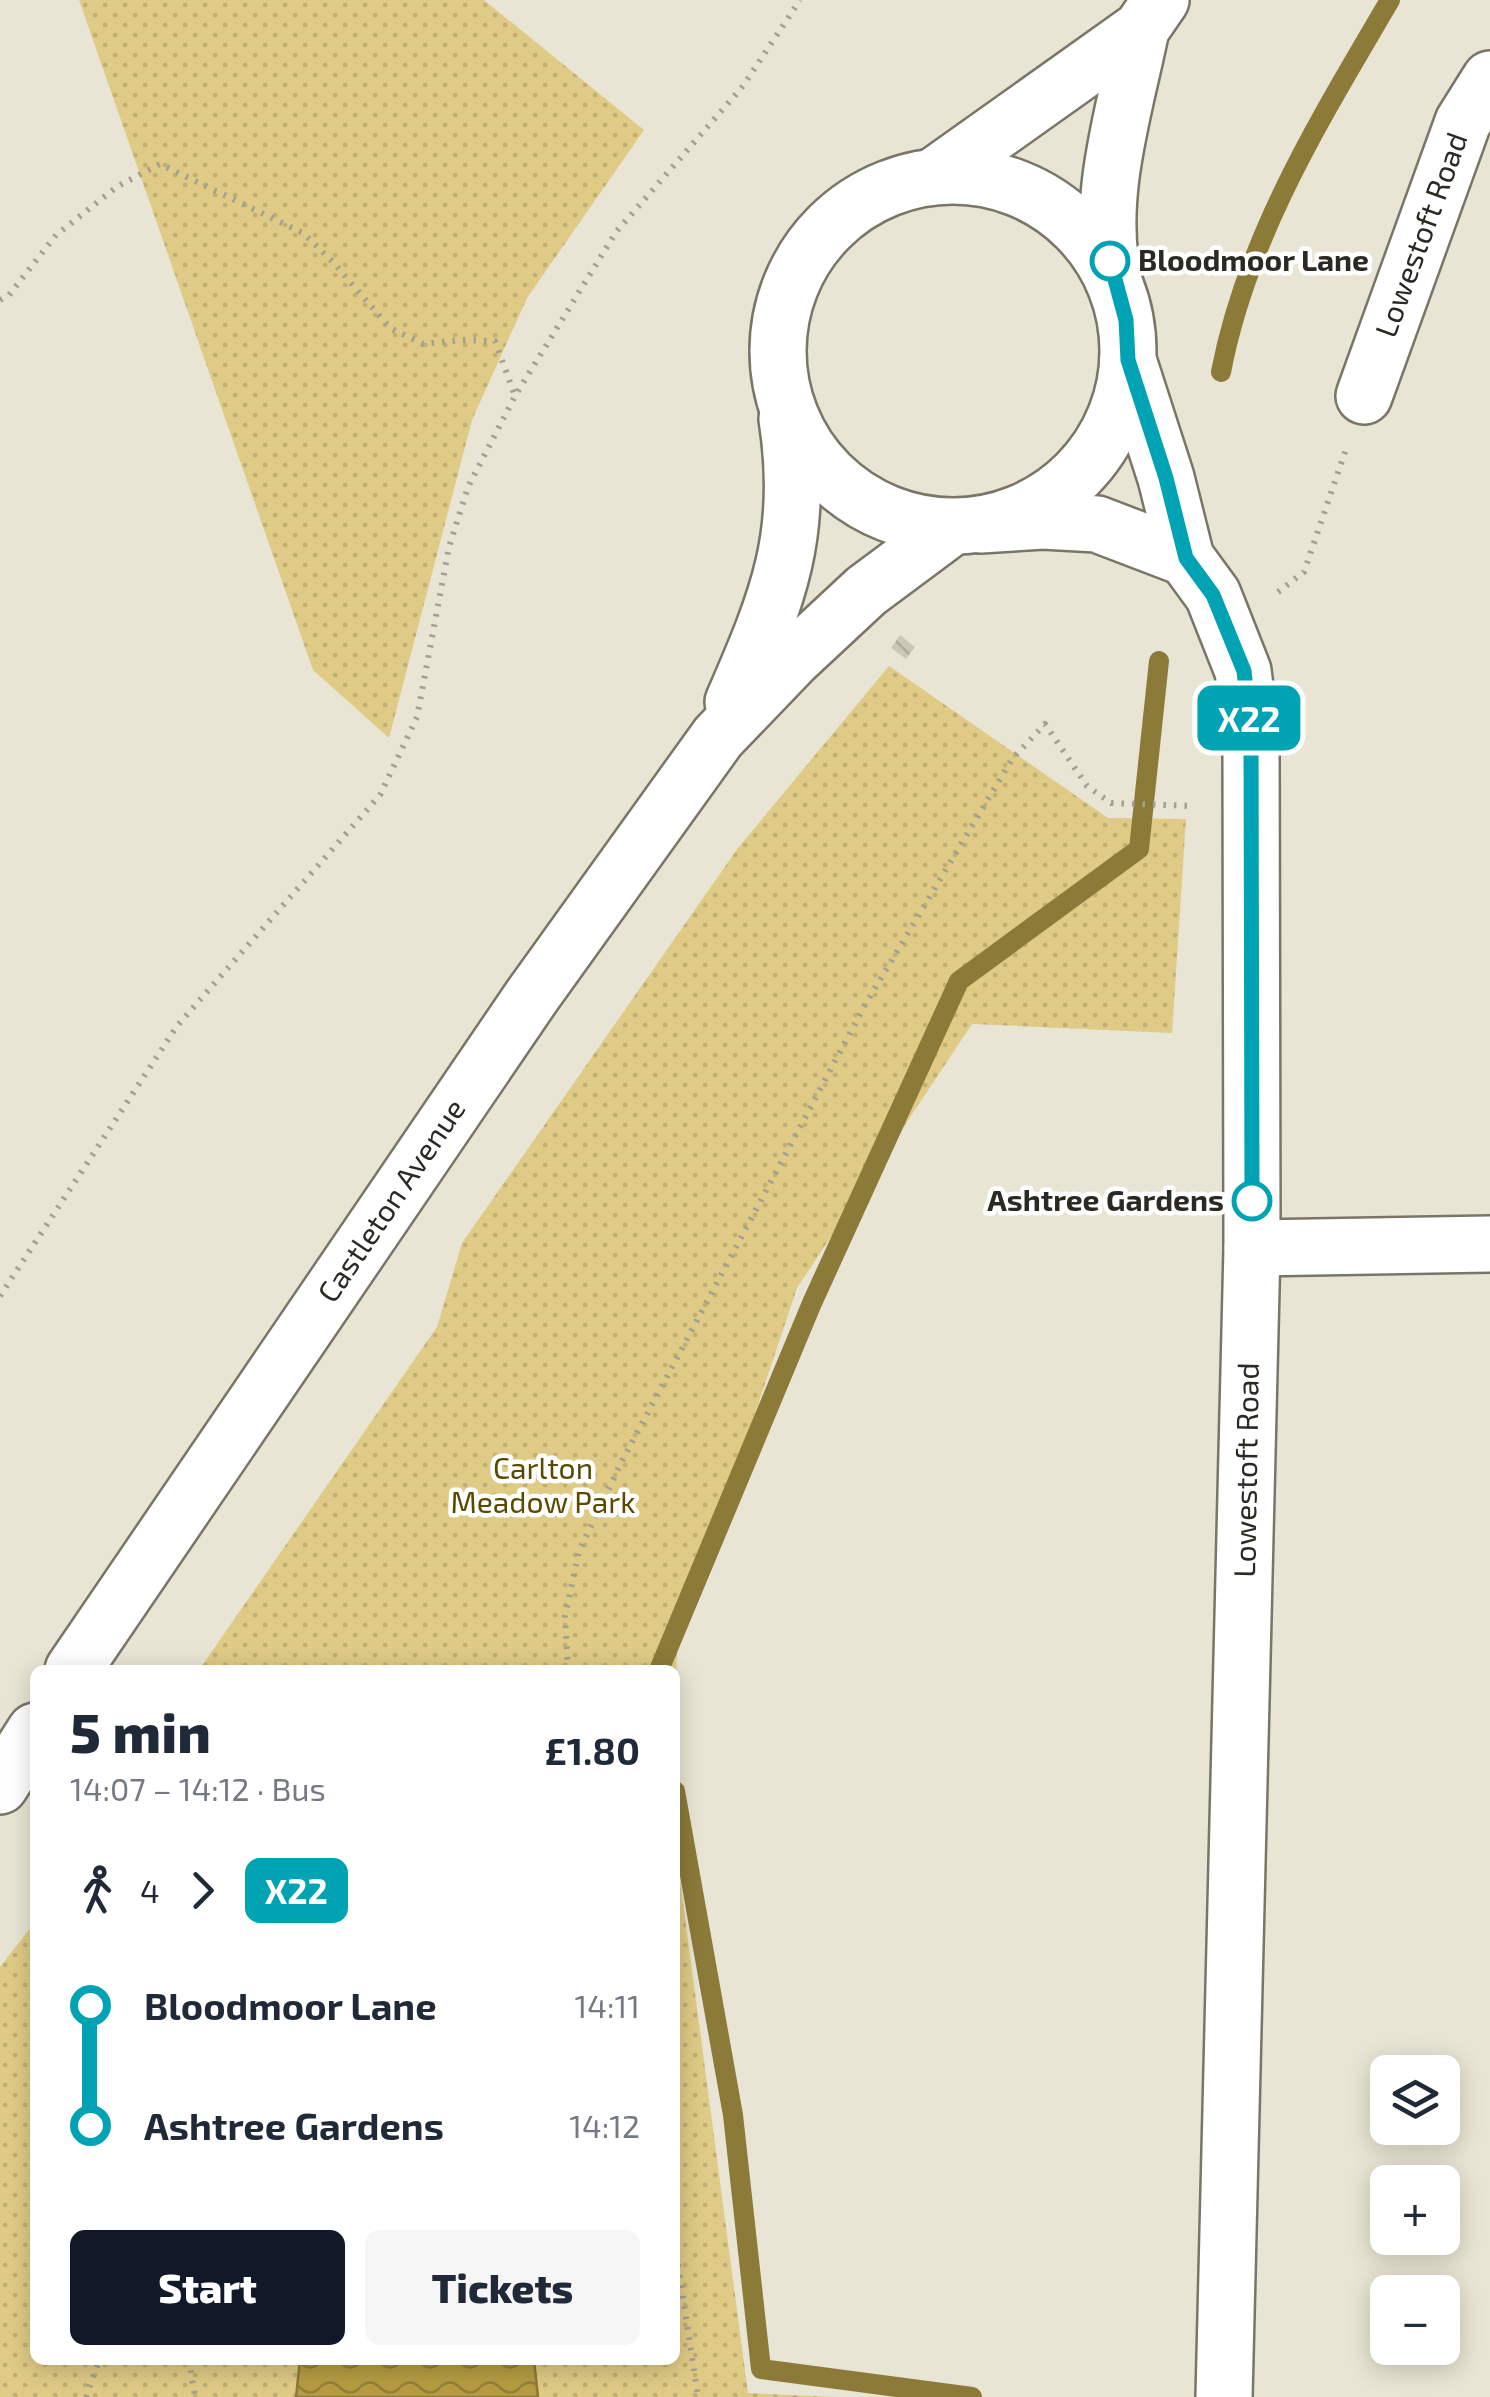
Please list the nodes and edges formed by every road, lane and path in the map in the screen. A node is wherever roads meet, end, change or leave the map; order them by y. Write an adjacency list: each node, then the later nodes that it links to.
1 (800, 0): 9 (path)
2 (1151, 14): 4 (main road, Castleton Avenue); 5 (main road, Castleton Avenue)
3 (1490, 80): 10 (main road, Lowestoft Road)
4 (933, 177): 5 (main road, Castleton Avenue); 8 (main road, Castleton Avenue)
5 (1114, 281): 7 (main road, Castleton Avenue)
6 (0, 300): 9 (path)
7 (1128, 360): 11 (main road, Castleton Avenue); 12 (main road, Lowestoft Road)
8 (782, 391): 11 (main road, Castleton Avenue); 14 (main road, Castleton Avenue)
9 (515, 396): 18 (path)
10 (1364, 396): 13 (path)
11 (966, 526): 12 (main road); 14 (main road, Castleton Avenue)
12 (1186, 558): 13 (main road, Lowestoft Road)
13 (1226, 630): 17 (main road, Lowestoft Road)
14 (718, 736): 19 (main road, Castleton Avenue)
15 (1204, 806): 20 (path)
16 (1490, 1244): 17 (main road)
17 (1252, 1248): 29 (main road, Lowestoft Road)
18 (0, 1296)
19 (76, 1665)
20 (568, 1665)
21 (30, 1738): 22 (main road)
22 (0, 1786)
23 (680, 2277): 28 (path)
24 (97, 2365): 26 (path)
25 (190, 2365): 27 (path)
26 (86, 2397)
27 (195, 2397)
28 (698, 2397)
29 (1224, 2397)

